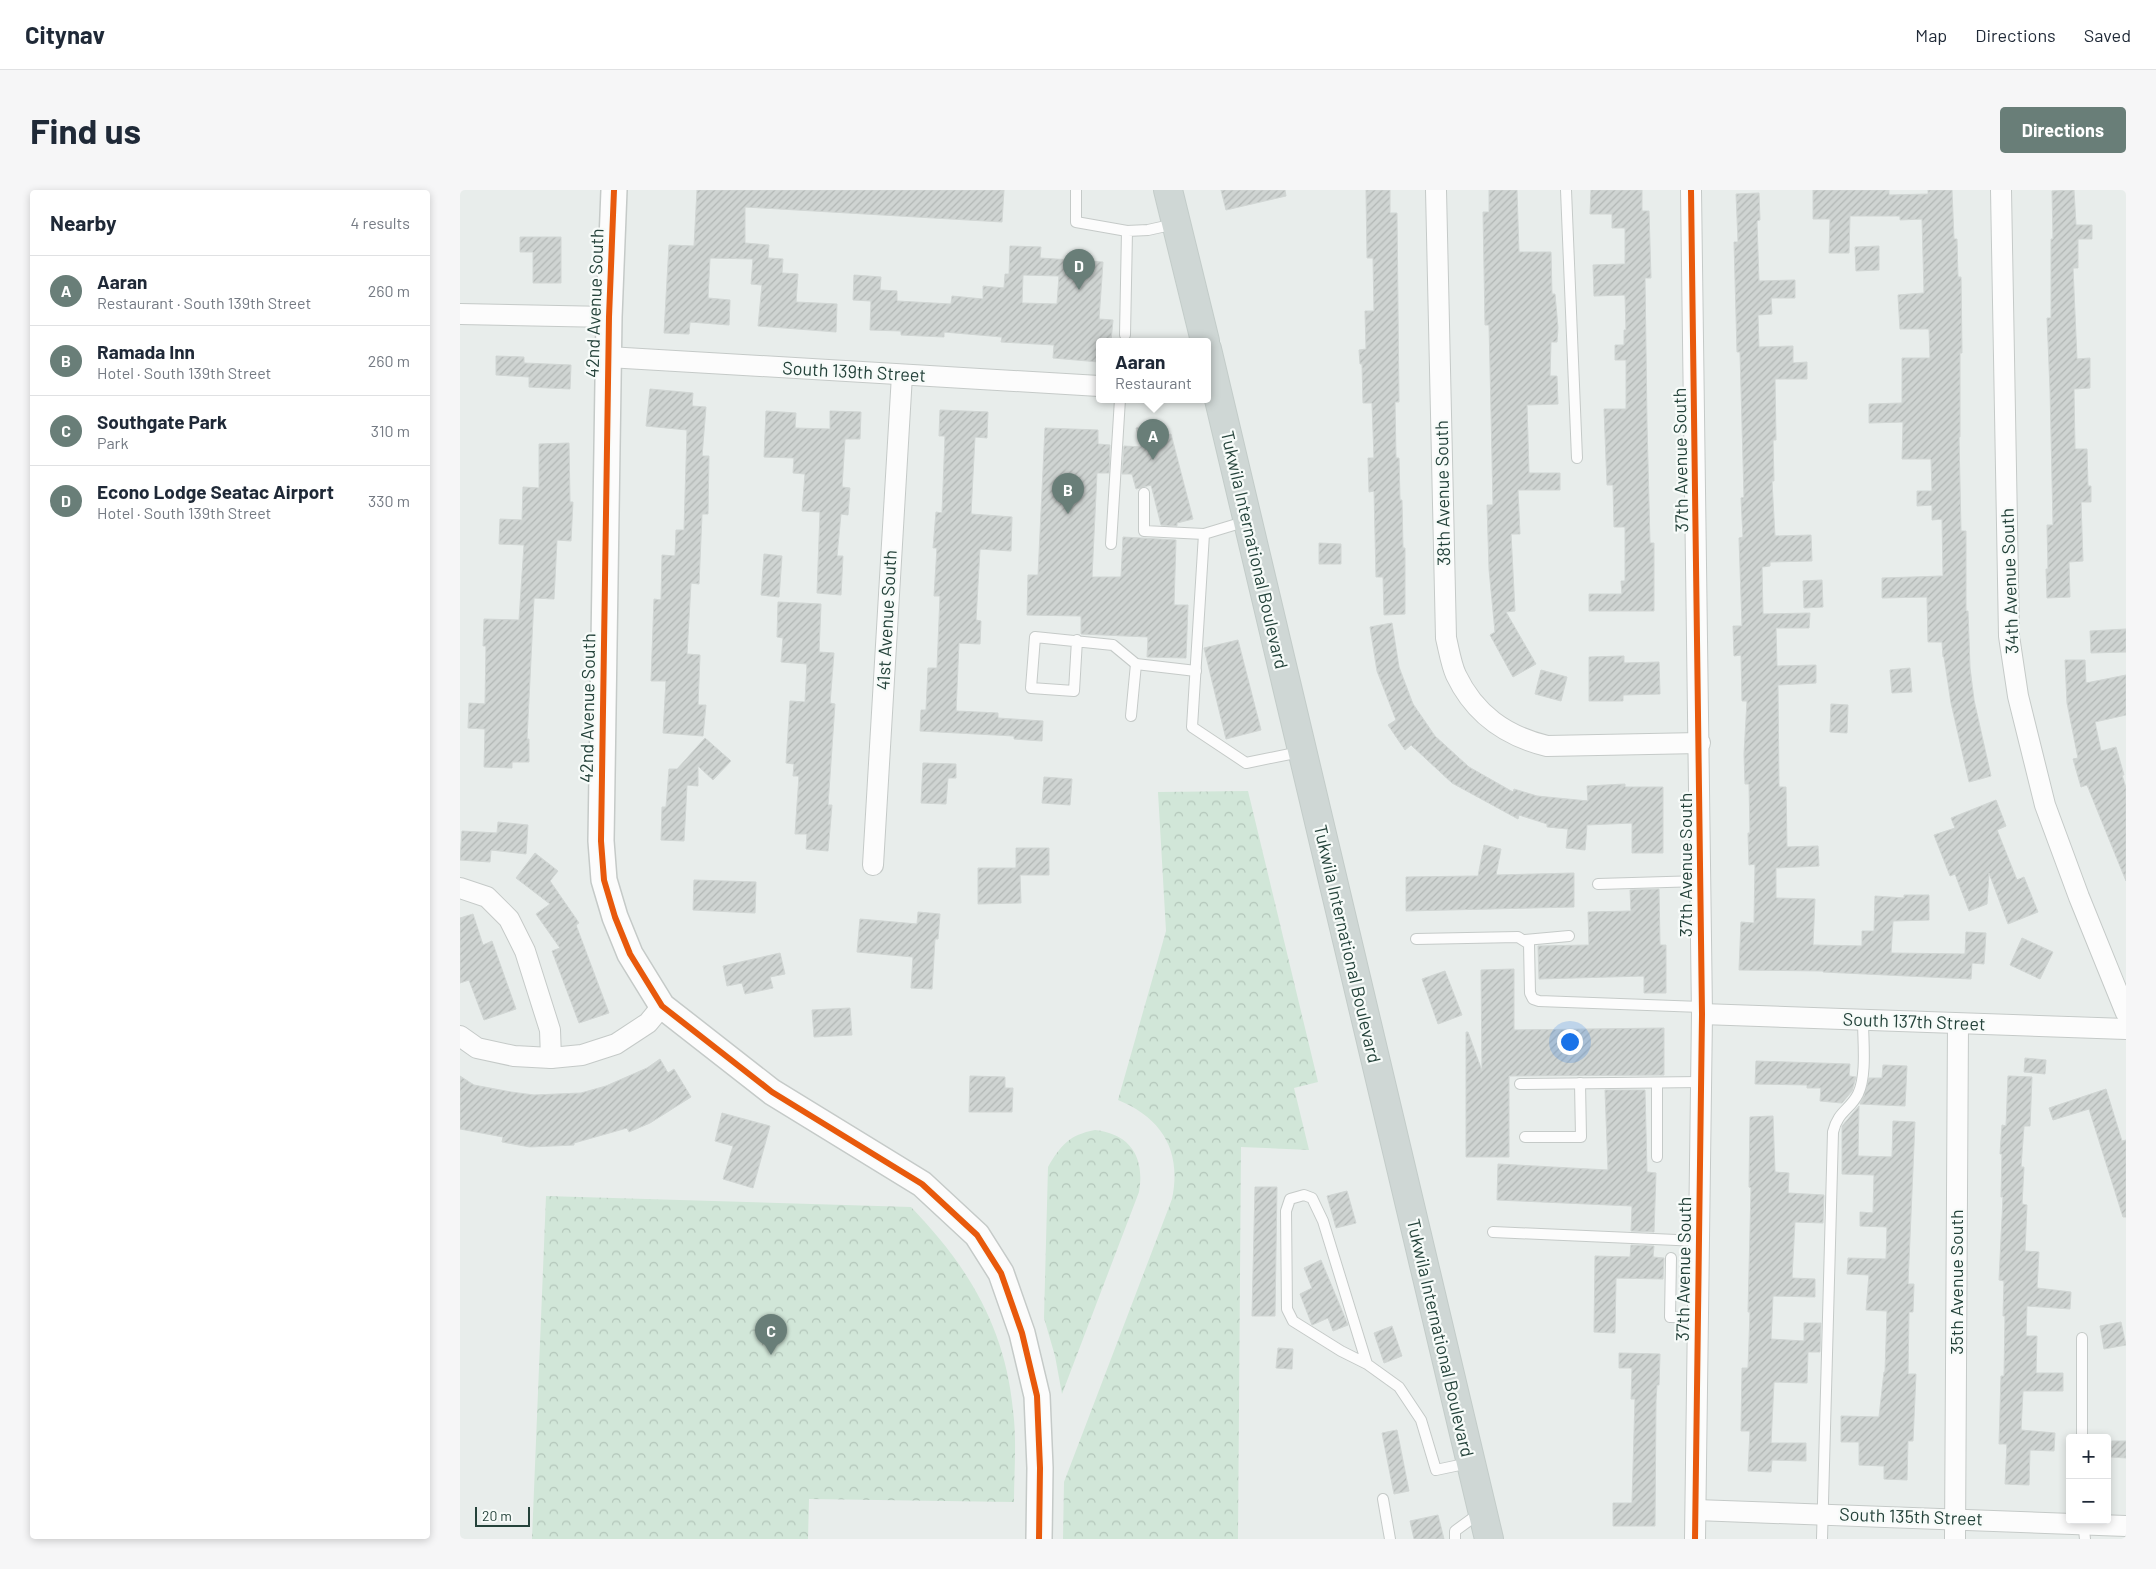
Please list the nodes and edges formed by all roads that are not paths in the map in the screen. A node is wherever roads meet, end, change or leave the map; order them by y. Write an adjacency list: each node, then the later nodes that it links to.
1 (614, 190): 11 (street, 42nd Avenue South)
2 (1076, 190): 9 (lane)
3 (1168, 190): 8 (main road)
4 (1436, 190): 28 (street, 38th Avenue South)
5 (1566, 190): 19 (lane)
6 (1692, 190): 28 (street, 37th Avenue South)
7 (2000, 190): 39 (street, 34th Avenue South)
8 (1176, 224): 9 (lane); 13 (main road)
9 (1127, 231): 12 (lane)
10 (460, 314): 11 (street)
11 (608, 317): 14 (street, 42nd Avenue South)
12 (1125, 335)
13 (1204, 338)
14 (608, 357): 15 (street, South 139th Street); 37 (street, 42nd Avenue South)
15 (902, 375): 16 (street, South 139th Street); 30 (street, 41st Avenue South)
16 (1096, 386)
17 (1212, 394): 21 (main road, Tukwila International Boulevard)
18 (1120, 403): 23 (lane)
19 (1577, 458)
20 (1144, 493): 22 (lane)
21 (1247, 521): 22 (lane); 29 (main road, Tukwila International Boulevard)
22 (1204, 534): 26 (lane)
23 (1111, 544)
24 (1077, 640): 24 (lane); 25 (lane)
25 (1136, 664): 26 (lane); 27 (lane)
26 (1196, 671): 29 (lane)
27 (1131, 716)
28 (1700, 743): 31 (street, 37th Avenue South)
29 (1302, 752): 58 (main road, Tukwila International Boulevard)
30 (873, 865)
31 (1701, 881): 32 (lane); 38 (street, 37th Avenue South)
32 (1598, 884)
33 (460, 888): 44 (street)
34 (1569, 936): 36 (lane)
35 (1416, 939): 36 (lane)
36 (1525, 940): 38 (lane)
37 (662, 1006): 44 (street); 66 (street, 42nd Avenue South)
38 (1702, 1011): 40 (street, South 137th Street); 45 (street, 37th Avenue South)
39 (2126, 1013)
40 (1863, 1020): 41 (street, South 137th Street); 62 (lane)
41 (1958, 1024): 42 (street, South 137th Street); 63 (street, 35th Avenue South)
42 (2126, 1029)
43 (460, 1036): 44 (street)
44 (551, 1058)
45 (1701, 1082): 47 (lane); 52 (street, 37th Avenue South)
46 (1580, 1083): 47 (lane); 48 (lane); 49 (lane)
47 (1657, 1083): 50 (lane)
48 (1520, 1084)
49 (1525, 1137)
50 (1657, 1157)
51 (1493, 1232): 52 (lane)
52 (1699, 1241): 54 (street, 37th Avenue South)
53 (1671, 1258): 54 (lane)
54 (1698, 1318): 60 (street, 37th Avenue South)
55 (2082, 1338): 57 (lane)
56 (1367, 1364): 56 (lane); 58 (lane)
57 (2082, 1434)
58 (1470, 1463): 61 (main road, Tukwila International Boulevard)
59 (1383, 1499): 67 (lane)
60 (1696, 1510): 62 (street, South 135th Street); 70 (street, 37th Avenue South)
61 (1481, 1511): 68 (lane); 69 (main road, Tukwila International Boulevard)
62 (1823, 1514): 63 (street, South 135th Street); 71 (lane)
63 (1956, 1518): 65 (street, South 135th Street); 72 (street, 35th Avenue South)
64 (2126, 1526): 65 (street, South 135th Street)
65 (2083, 1528)
66 (1039, 1539)
67 (1390, 1539)
68 (1455, 1539)
69 (1489, 1539)
70 (1695, 1539)
71 (1822, 1539)
72 (1955, 1539)

